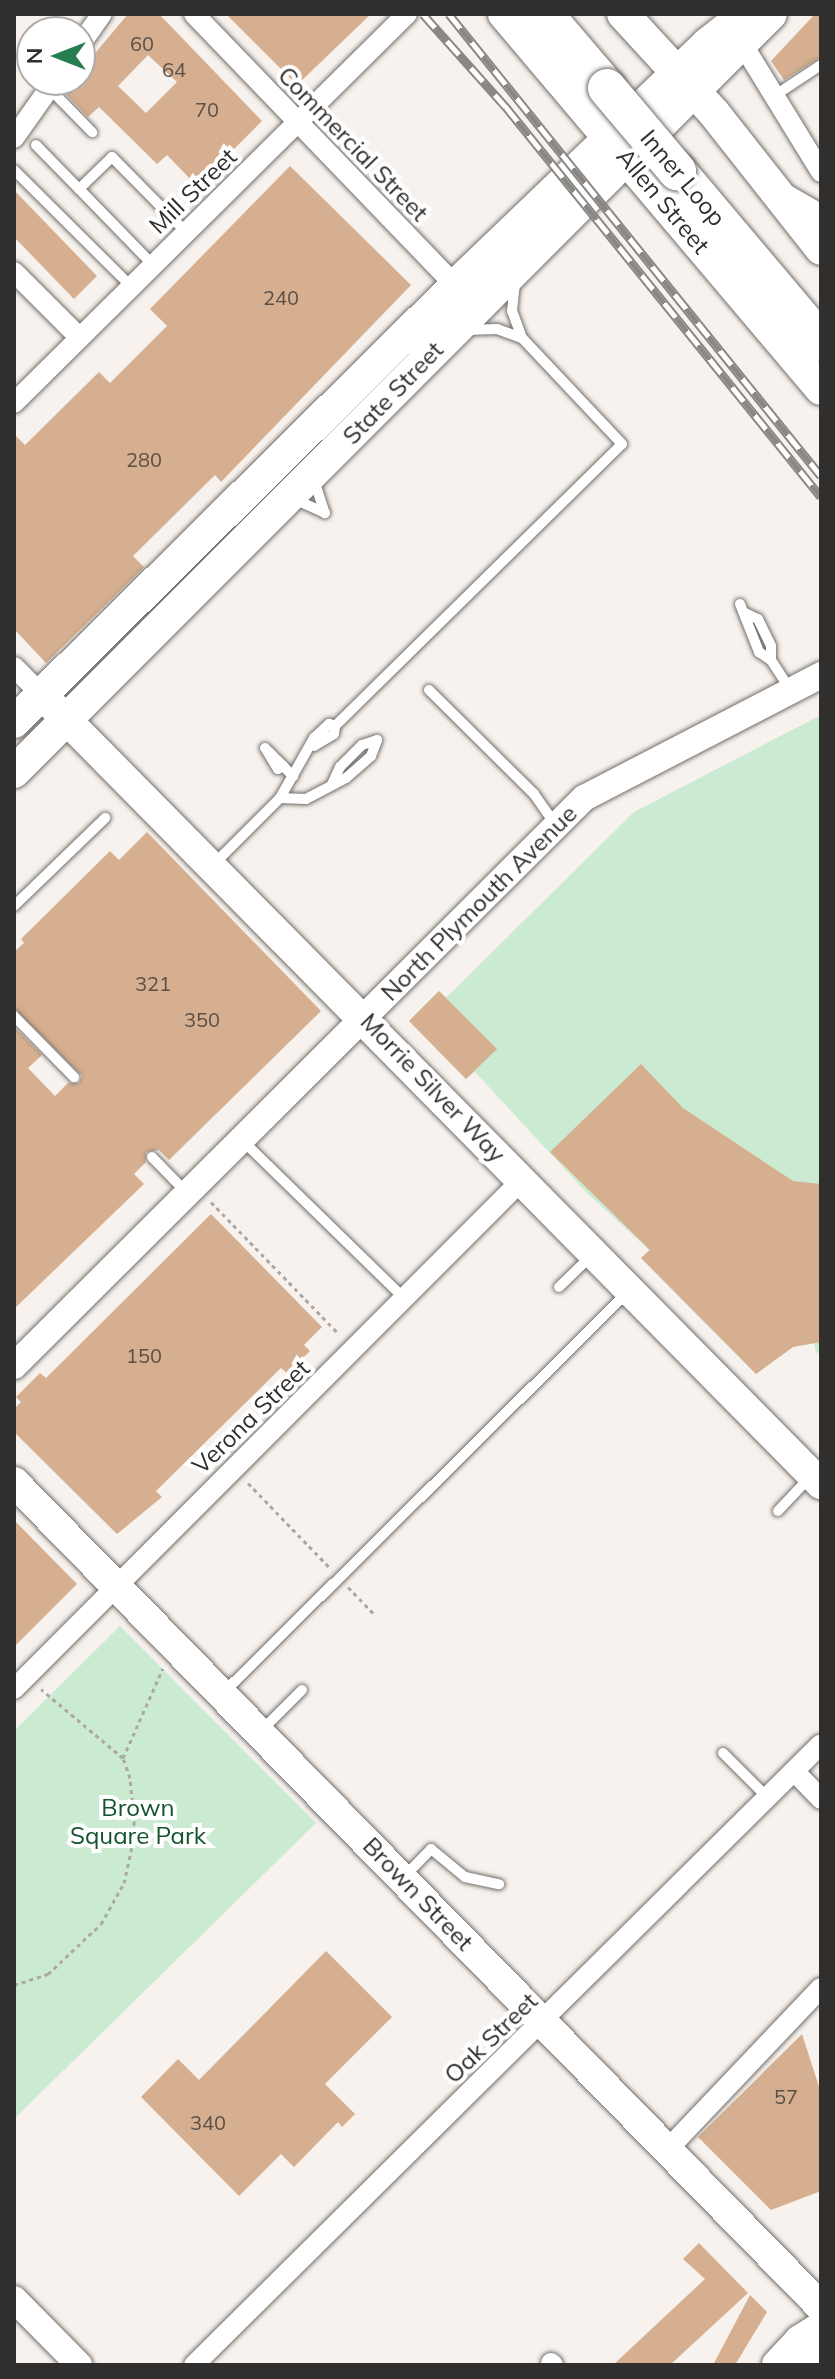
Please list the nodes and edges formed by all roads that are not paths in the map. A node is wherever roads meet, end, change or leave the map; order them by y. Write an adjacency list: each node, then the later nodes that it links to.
1 (194, 14): 15 (street, Commercial Street)
2 (407, 14): 15 (street, Mill Street)
3 (504, 14): 19 (main road, Allen Street)
4 (544, 14): 10 (highway, Inner Loop)
5 (577, 14): 10 (highway, Inner Loop)
6 (623, 14): 11 (main road)
7 (771, 14): 8 (main road, State Street)
8 (744, 30): 11 (main road, State Street); 14 (street)
9 (821, 65): 14 (lane)
10 (616, 79): 20 (highway, Inner Loop)
11 (687, 82): 19 (main road, State Street); 23 (main road)
12 (44, 96): 17 (street)
13 (62, 96): 16 (lane)
14 (774, 96): 22 (street)
15 (297, 125): 26 (street, Mill Street); 32 (street, Commercial Street)
16 (92, 132)
17 (14, 138)
18 (36, 145): 24 (lane)
19 (618, 149): 28 (main road, State Street); 32 (main road, State Street); 38 (main road, Allen Street)
20 (686, 162): 33 (highway, Inner Loop); 37 (highway, Inner Loop)
21 (14, 170): 31 (lane)
22 (821, 172)
23 (766, 179): 25 (street); 27 (main road)
24 (79, 189): 26 (lane); 29 (lane)
25 (821, 215)
26 (187, 233): 29 (street, Mill Street)
27 (821, 249)
28 (522, 263): 32 (main road, State Street); 36 (lane)
29 (154, 266): 31 (street, Mill Street)
30 (14, 272): 35 (street)
31 (132, 287): 35 (street, Mill Street)
32 (466, 297): 34 (main road, State Street); 45 (main road, State Street)
33 (821, 303)
34 (449, 337): 36 (lane); 46 (main road, State Street)
35 (80, 338): 39 (street, Mill Street)
36 (522, 338): 50 (lane)
37 (821, 342)
38 (821, 389)
39 (14, 403)
40 (742, 609): 44 (lane)
41 (14, 667): 45 (street)
42 (821, 675): 44 (street, North Plymouth Avenue)
43 (429, 690): 54 (lane)
44 (791, 691): 54 (street, North Plymouth Avenue)
45 (42, 695): 46 (main road, Morrie Silver Way); 47 (main road, State Street)
46 (68, 719): 49 (main road, State Street); 55 (main road, Morrie Silver Way)
47 (14, 722)
48 (266, 750): 50 (lane)
49 (14, 772)
50 (293, 776): 52 (lane)
51 (332, 784): 51 (lane); 52 (lane)
52 (280, 798): 55 (lane)
53 (105, 818): 56 (lane)
54 (556, 825): 58 (street, North Plymouth Avenue)
55 (213, 865): 58 (main road, Morrie Silver Way)
56 (14, 906)
57 (14, 1016): 59 (lane)
58 (365, 1018): 60 (street, North Plymouth Avenue); 62 (main road, Morrie Silver Way)
59 (74, 1077)
60 (244, 1142): 63 (street, North Plymouth Avenue); 67 (lane)
61 (152, 1157): 63 (lane)
62 (522, 1180): 64 (main road, Morrie Silver Way); 67 (street, Verona Street)
63 (193, 1191): 68 (street, North Plymouth Avenue)
64 (594, 1253): 65 (lane); 66 (main road, Morrie Silver Way)
65 (559, 1287)
66 (630, 1290): 69 (main road, Morrie Silver Way); 75 (lane)
67 (406, 1300): 72 (street, Verona Street)
68 (14, 1366)
69 (816, 1480): 71 (lane)
70 (14, 1482): 72 (main road, Brown Street)
71 (778, 1511)
72 (117, 1586): 73 (street, Verona Street); 75 (main road, Brown Street)
73 (20, 1682)
74 (302, 1690): 76 (lane)
75 (222, 1694): 76 (main road, Brown Street)
76 (260, 1732): 82 (main road, Brown Street)
77 (821, 1744): 79 (street, Oak Street)
78 (723, 1753): 80 (lane)
79 (794, 1771): 80 (street, Oak Street); 81 (street)
80 (768, 1798): 85 (street, Oak Street)
81 (821, 1799)
82 (403, 1878): 83 (lane); 85 (main road, Brown Street)
83 (499, 1884)
84 (821, 1988): 86 (street)
85 (544, 2023): 86 (main road, Brown Street); 92 (street, Oak Street)
86 (668, 2149): 88 (main road, Brown Street)
87 (14, 2299): 91 (street)
88 (821, 2307)
89 (821, 2328): 93 (main road)
90 (821, 2350): 94 (main road)
91 (79, 2365)
92 (194, 2365)
93 (778, 2365)
94 (809, 2365)

